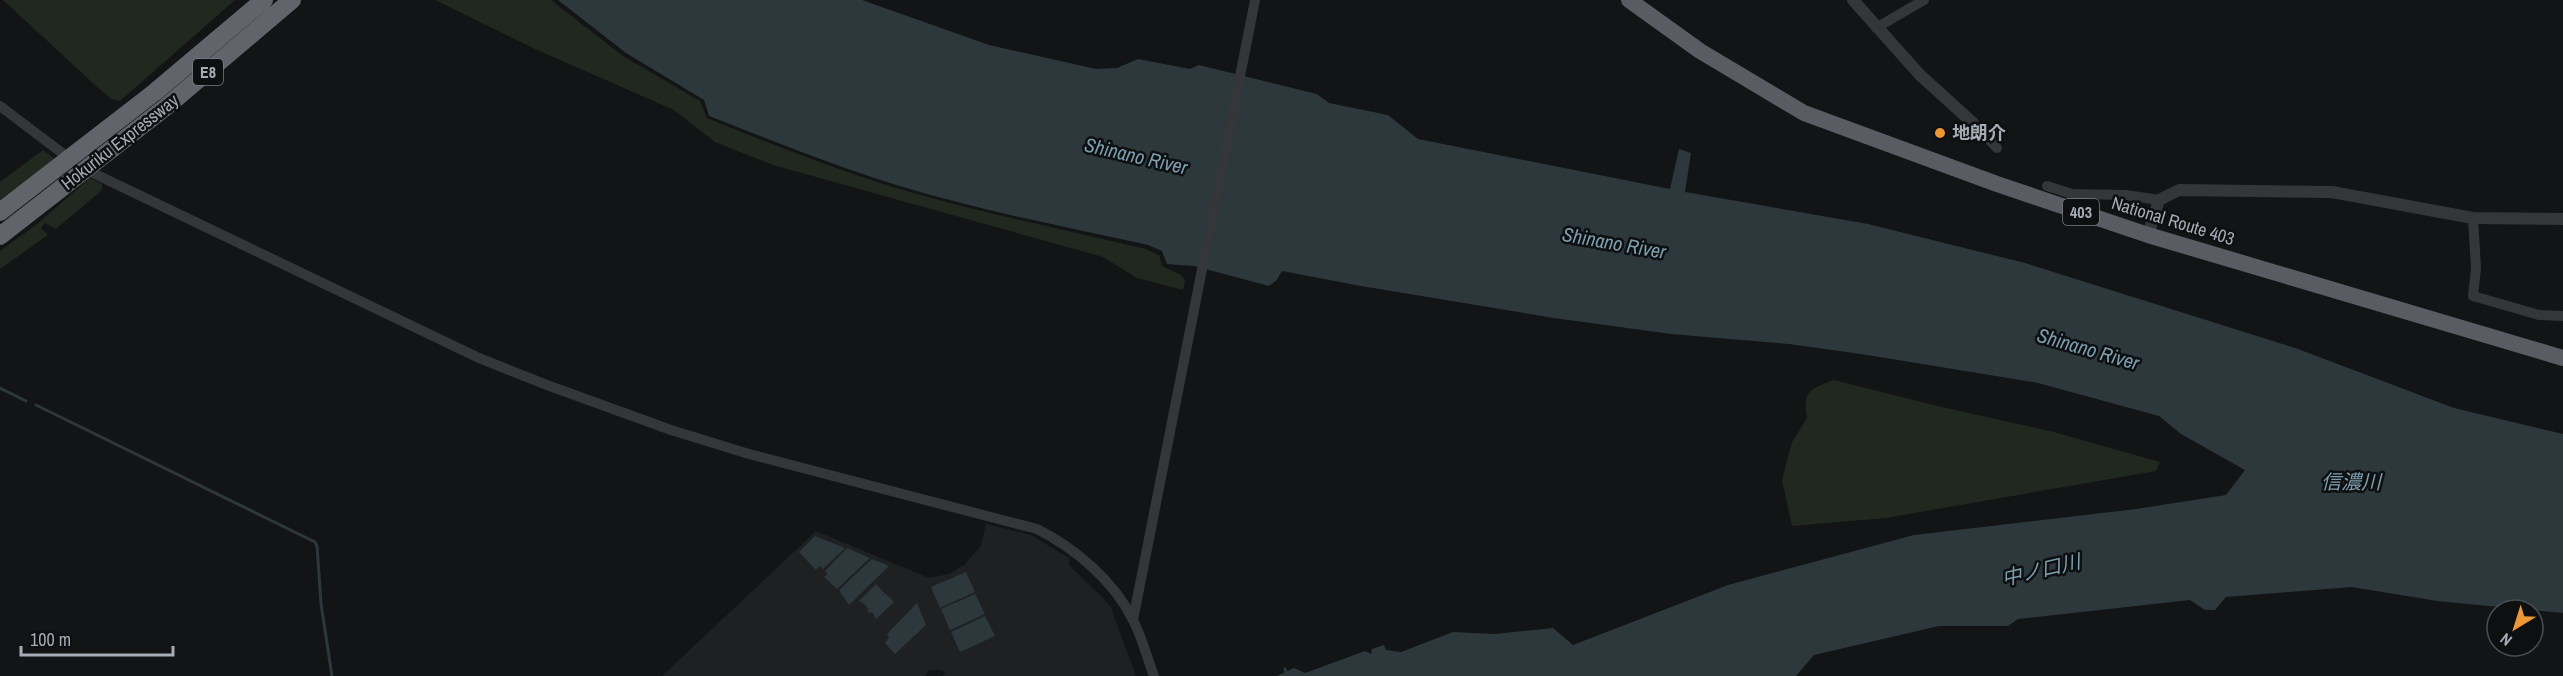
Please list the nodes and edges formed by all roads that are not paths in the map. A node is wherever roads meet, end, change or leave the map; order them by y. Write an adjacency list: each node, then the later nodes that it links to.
1 (264, 0): 15 (highway, Hokuriku Expressway / E8)
2 (292, 0): 19 (highway, Hokuriku Expressway / E8)
3 (1255, 0): 22 (street)
4 (1629, 0): 18 (highway, National Route 403 / 403)
5 (1853, 0): 7 (street)
6 (1924, 0): 7 (street)
7 (1876, 28): 9 (street)
8 (0, 106): 11 (street)
9 (1973, 123): 10 (street)
10 (1997, 148)
11 (62, 153)
12 (95, 174): 22 (street)
13 (2047, 186): 14 (street)
14 (2159, 200): 16 (street); 18 (street)
15 (0, 212)
16 (2473, 218): 17 (street); 20 (street)
17 (2563, 219)
18 (2148, 235): 21 (highway, National Route 403 / 403)
19 (0, 236)
20 (2563, 316)
21 (2563, 358)
22 (1133, 620): 23 (street)
23 (1154, 676)

